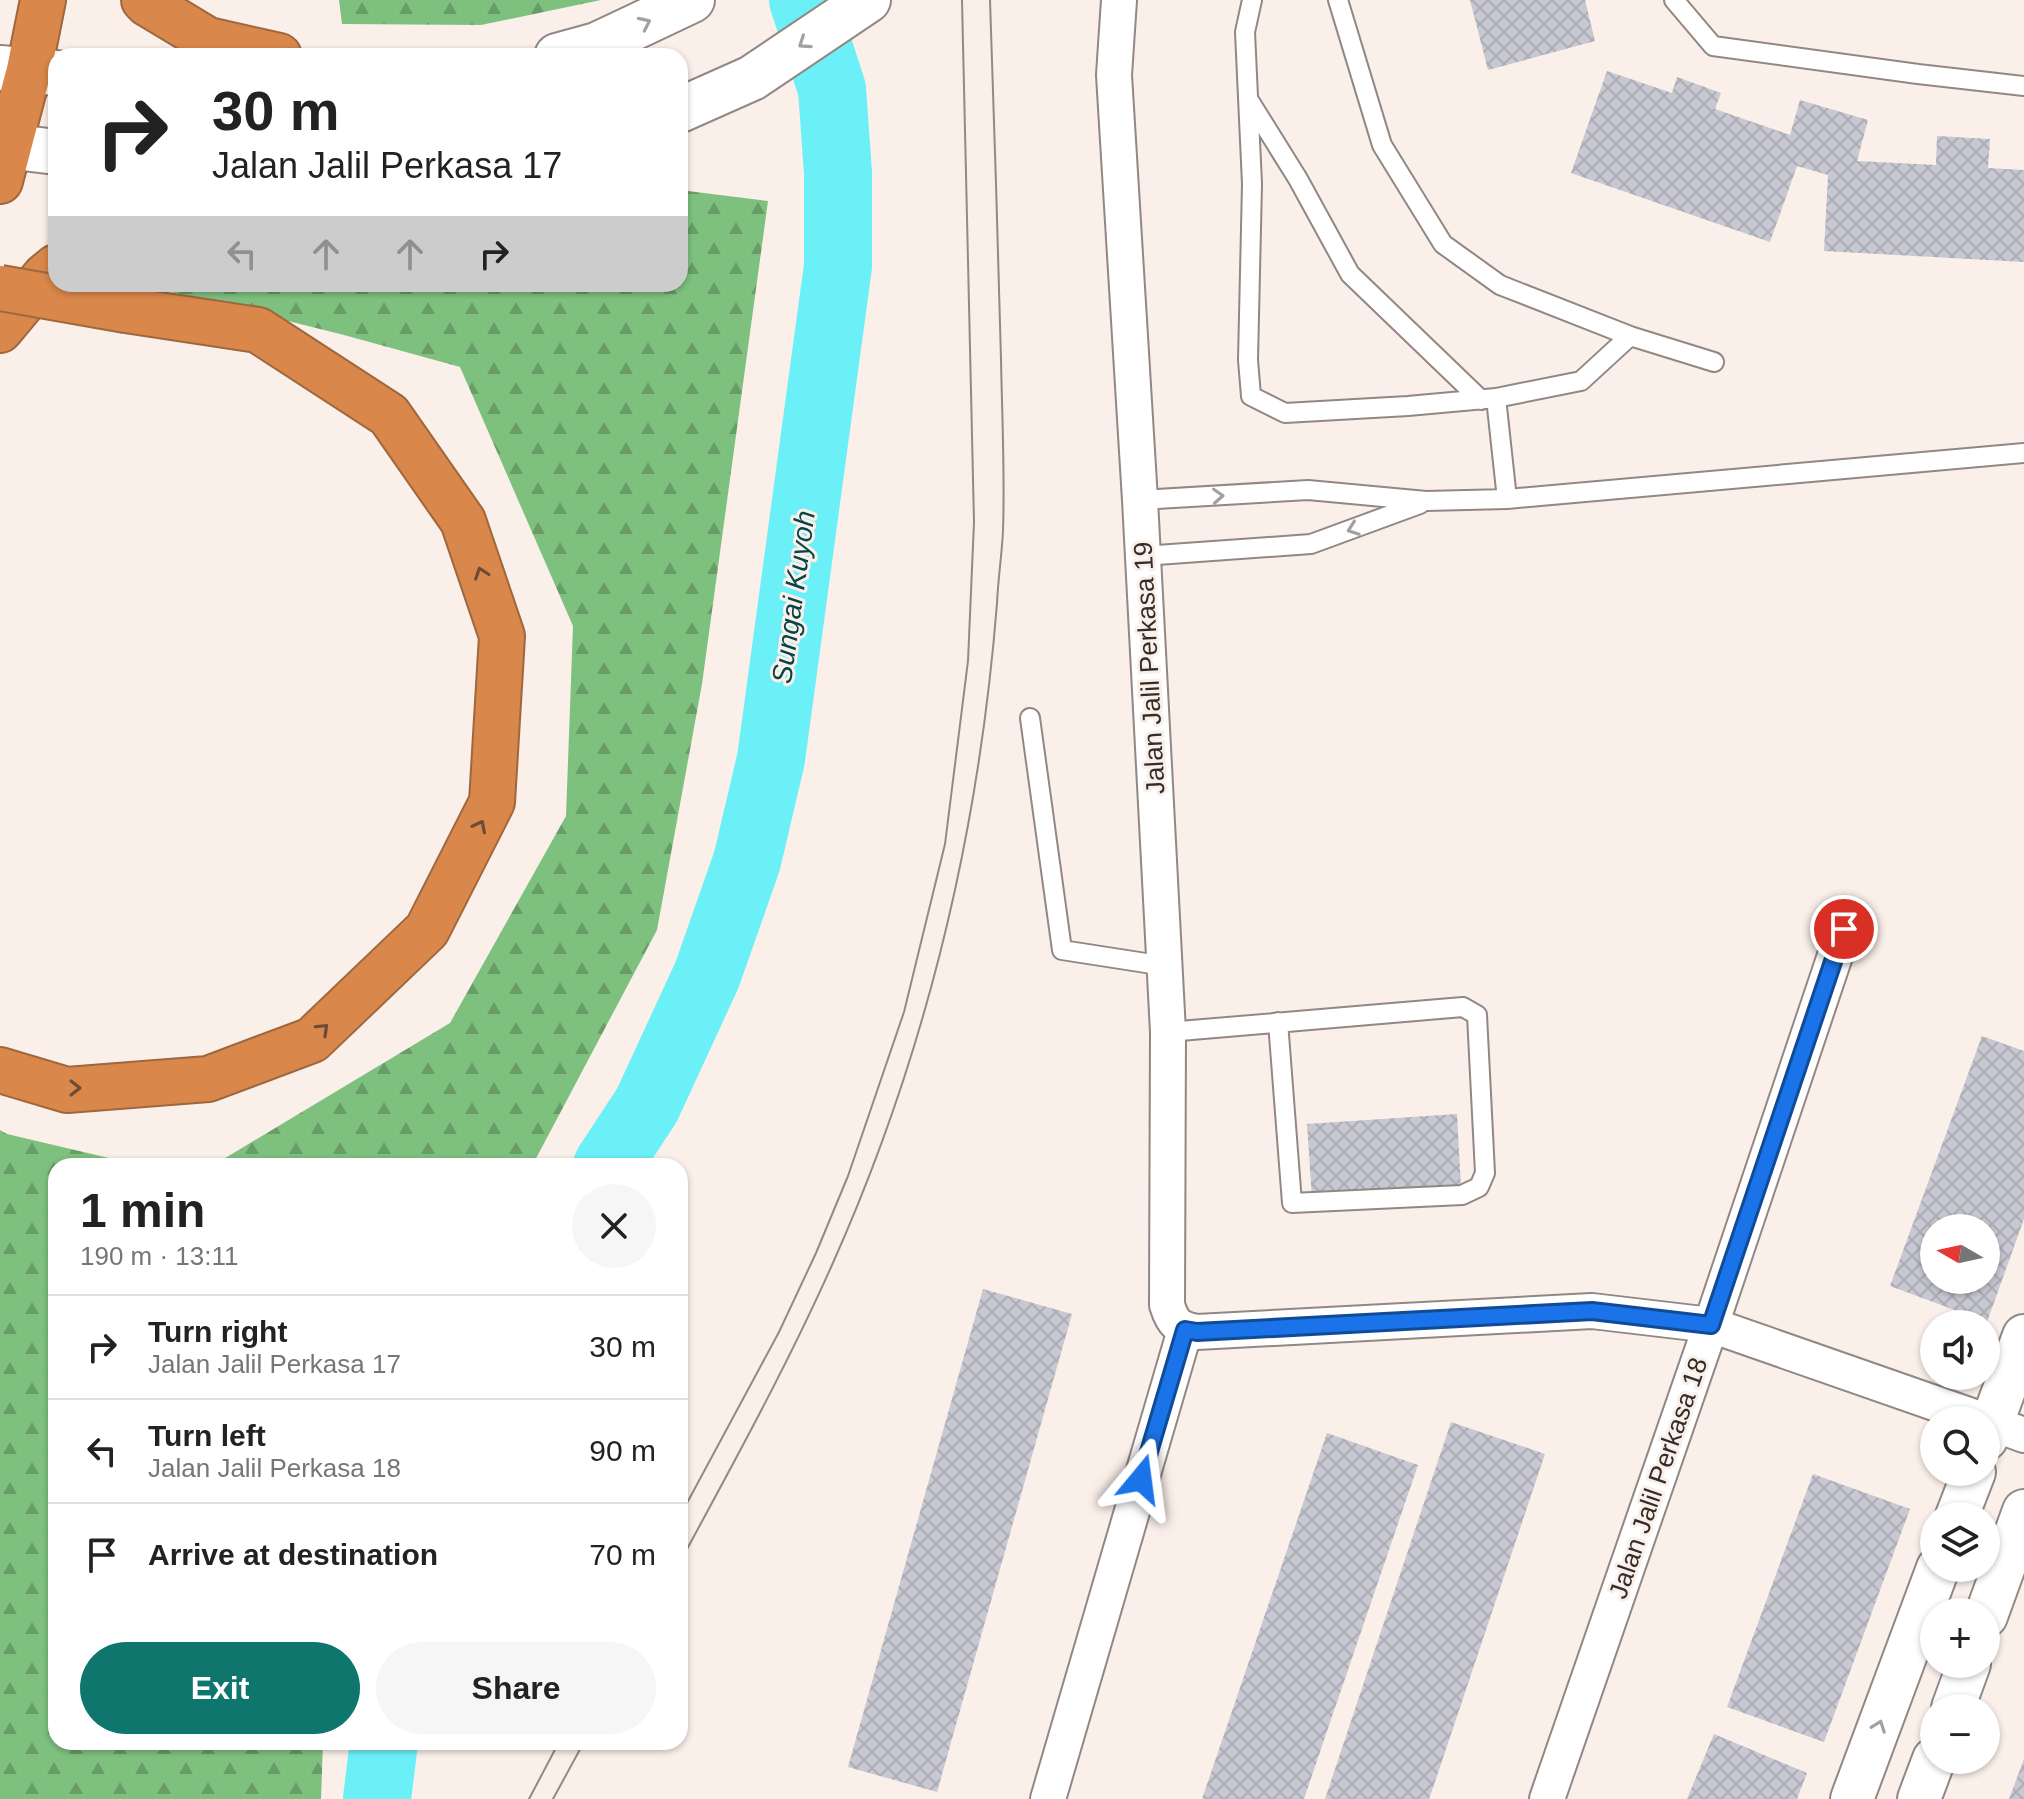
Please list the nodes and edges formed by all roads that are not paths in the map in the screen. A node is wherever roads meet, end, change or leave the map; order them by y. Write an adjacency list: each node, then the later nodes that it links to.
1 (43, 0): 11 (highway)
2 (144, 0): 9 (highway)
3 (692, 0): 10 (main road, one-way to 3)
4 (868, 0): 14 (main road, one-way to 14)
5 (1119, 0): 25 (street, Jalan Jalil Perkasa 19)
6 (1252, 0): 13 (lane)
7 (1338, 0): 20 (lane)
8 (1674, 0): 12 (lane)
9 (244, 48)
10 (582, 48)
11 (22, 70): 16 (highway)
12 (2024, 86)
13 (1248, 100): 22 (lane); 22 (lane)
14 (688, 106)
15 (48, 153): 16 (main road)
16 (3, 158)
17 (48, 274): 19 (highway)
18 (0, 288): 33 (highway, one-way to 18, bridge)
19 (0, 330)
20 (1630, 336): 21 (lane); 22 (lane)
21 (1714, 362)
22 (1488, 399): 24 (lane)
23 (2024, 453): 24 (lane)
24 (1507, 499): 26 (lane)
25 (1140, 500): 26 (lane, one-way to 26); 27 (street, Jalan Jalil Perkasa 19)
26 (1426, 501): 27 (lane, one-way to 27)
27 (1143, 556): 30 (street, Jalan Jalil Perkasa 19)
28 (1030, 718): 30 (lane)
29 (1844, 929): 34 (street, Jalan Jalil Perkasa 18)
30 (1165, 966): 32 (street, Jalan Jalil Perkasa 19)
31 (1278, 1022): 31 (lane); 32 (lane)
32 (1168, 1032): 35 (street, Jalan Jalil Perkasa 19)
33 (0, 1070)
34 (1711, 1325): 35 (street); 38 (street); 45 (street, Jalan Jalil Perkasa 18)
35 (1191, 1331): 44 (street)
36 (2024, 1336): 37 (street)
37 (2016, 1383): 39 (street)
38 (1934, 1406)
39 (2000, 1416)
40 (2024, 1511): 42 (street)
41 (1933, 1582): 46 (street, one-way to 41)
42 (1993, 1598)
43 (1928, 1774): 47 (street)
44 (1048, 1799)
45 (1547, 1799)
46 (1852, 1799)
47 (1919, 1799)

